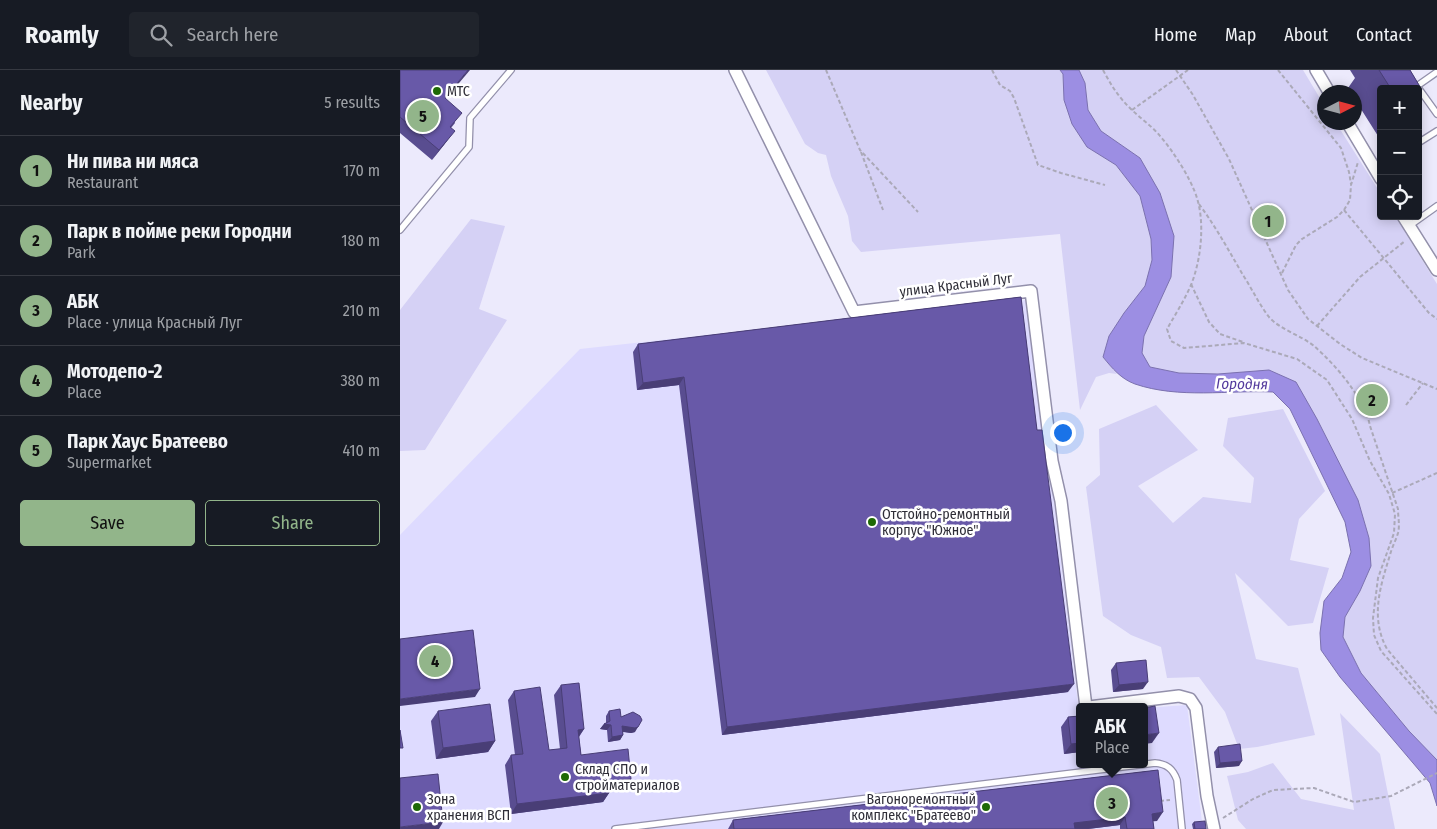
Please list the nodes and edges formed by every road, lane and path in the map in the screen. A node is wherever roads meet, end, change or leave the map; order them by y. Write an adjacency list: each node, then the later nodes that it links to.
1 (511, 70): 29 (lane)
2 (735, 70): 43 (street, улица Красный Луг)
3 (826, 70): 18 (path)
4 (992, 70): 21 (path)
5 (1102, 70): 13 (path)
6 (1176, 70): 11 (path)
7 (1188, 70): 11 (path)
8 (1278, 70): 22 (path)
9 (1316, 70): 12 (street)
10 (1437, 72): 14 (lane)
11 (1180, 76): 13 (path); 32 (path)
12 (1325, 85)
13 (1132, 110): 23 (path)
14 (1437, 114)
15 (1352, 130): 20 (street)
16 (1437, 131): 17 (lane)
17 (1422, 140)
18 (860, 150): 25 (path); 27 (path)
19 (1360, 155): 22 (path)
20 (1377, 169)
21 (1105, 185)
22 (1351, 185): 26 (path)
23 (1198, 202): 33 (path); 41 (path)
24 (1437, 206): 28 (lane)
25 (883, 210)
26 (1344, 210): 30 (path); 32 (path)
27 (918, 212)
28 (1409, 226): 30 (path); 31 (street)
29 (400, 230)
30 (1383, 258): 34 (path); 35 (path)
31 (1437, 270)
32 (1282, 274): 35 (path)
33 (1191, 284): 36 (path); 36 (path)
34 (1437, 319)
35 (1317, 326): 37 (path)
36 (1244, 343): 42 (path)
37 (1424, 383): 38 (path); 39 (path)
38 (1437, 389)
39 (1406, 405)
40 (1437, 473): 41 (path)
41 (1393, 493): 42 (path); 45 (path)
42 (1390, 494): 46 (path)
43 (1087, 703)
44 (1121, 703): 50 (street, улица Красный Луг)
45 (1437, 708)
46 (1437, 714)
47 (1148, 764): 52 (lane)
48 (1114, 768): 51 (lane)
49 (1437, 773): 50 (path)
50 (1214, 826)
51 (615, 829)
52 (1182, 829)

